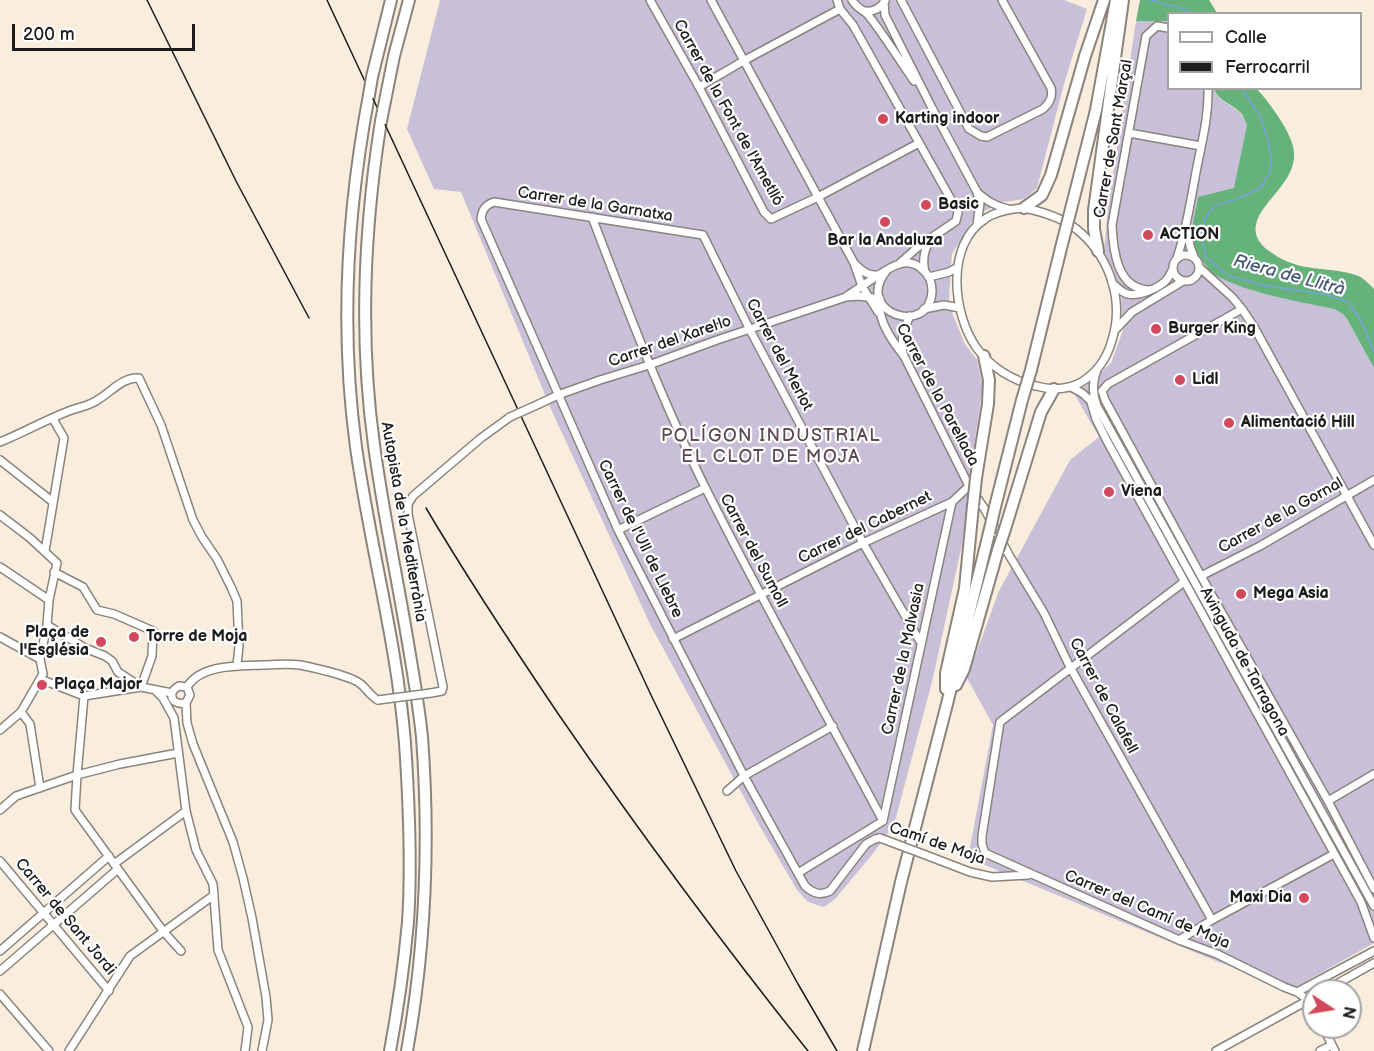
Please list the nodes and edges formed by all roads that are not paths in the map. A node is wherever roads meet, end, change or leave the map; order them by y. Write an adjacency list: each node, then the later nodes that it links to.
1 (385, 0): 20 (highway)
2 (391, 0): 20 (highway, Autopista de la Mediterrània)
3 (409, 0): 160 (highway, Autopista de la Mediterrània, bridge)
4 (650, 0): 21 (street, Carrer de la Font de l'Ametlló)
5 (711, 0): 19 (street, Carrer de la Parellada)
6 (837, 0): 16 (street)
7 (845, 0): 16 (street)
8 (852, 0): 15 (street)
9 (902, 0): 10 (street)
10 (1002, 0)
11 (1104, 0): 31 (highway)
12 (1116, 0): 110 (highway, bridge)
13 (1123, 0): 38 (highway)
14 (885, 1): 17 (street); 23 (street)
15 (857, 7): 16 (street); 17 (street)
16 (840, 9): 19 (street); 26 (street)
17 (865, 11): 23 (street)
18 (1167, 28): 25 (street, Carrer de Sant Marçal)
19 (745, 60): 21 (street); 29 (street, Carrer de la Parellada)
20 (368, 76): 24 (highway); 24 (highway, Autopista de la Mediterrània, bridge)
21 (699, 87): 29 (street, Carrer de la Font de l'Ametlló)
22 (1208, 90): 27 (street)
23 (932, 108): 28 (street)
24 (362, 129): 159 (highway, Autopista de la Mediterrània)
25 (1129, 133): 27 (street); 53 (street, Carrer de Sant Marçal)
26 (919, 143): 29 (street, Carrer de la Font de l'Ametlló); 37 (street)
27 (1201, 146): 34 (street)
28 (977, 192): 32 (street); 35 (street)
29 (818, 196): 41 (street, Carrer de la Parellada)
30 (484, 208): 33 (street, Carrer de la Garnatxa); 71 (street, Carrer de l'Ull de Llebre)
31 (1024, 208): 32 (street); 38 (street)
32 (1008, 210): 35 (street)
33 (592, 217): 36 (street, Carrer de la Garnatxa); 66 (street, Carrer del Sumoll)
34 (1187, 223): 39 (street); 40 (street)
35 (977, 225): 43 (street)
36 (703, 235): 62 (street, Carrer del Merlot)
37 (932, 238): 42 (street); 47 (street)
38 (1098, 251): 50 (street)
39 (1194, 257): 40 (street); 45 (street)
40 (1177, 258): 44 (street)
41 (854, 263): 46 (street); 51 (street, Carrer de la Parellada)
42 (900, 263): 46 (street); 47 (street)
43 (958, 267): 47 (street); 57 (street)
44 (1173, 268): 49 (street); 53 (street)
45 (1200, 268): 48 (street); 52 (street)
46 (884, 272): 51 (street); 56 (street)
47 (927, 274): 58 (street)
48 (1194, 279): 49 (street); 52 (street)
49 (1183, 281): 63 (street)
50 (1112, 283): 53 (street); 63 (street)
51 (862, 286): 54 (street, Carrer de la Parellada); 55 (street)
52 (1221, 288): 59 (street)
53 (1150, 290)
54 (868, 296): 55 (street); 56 (street); 60 (street, Carrer de la Parellada)
55 (846, 297): 62 (street, Carrer del Xarel·lo)
56 (880, 300): 60 (street, Carrer de la Parellada); 61 (street)
57 (960, 308): 58 (street); 65 (street)
58 (924, 309): 61 (street)
59 (1242, 309): 76 (street, Avinguda de Tarragona); 81 (street)
60 (880, 316): 64 (street, Carrer de la Parellada)
61 (910, 316): 64 (street)
62 (750, 330): 66 (street, Carrer del Xarel·lo); 87 (street, Carrer del Merlot)
63 (1115, 330): 67 (street)
64 (904, 356): 79 (street, Carrer de la Parellada)
65 (984, 356): 70 (street); 79 (highway)
66 (649, 365): 71 (street, Carrer del Xarel·lo); 80 (street, Carrer del Sumoll)
67 (1097, 370): 68 (street); 69 (street, Avinguda de Tarragona)
68 (1071, 387): 70 (street); 72 (street, Avinguda de Tarragona)
69 (1093, 388): 73 (street, Avinguda de Tarragona); 76 (street, Avinguda de Tarragona)
70 (1054, 389): 110 (highway, bridge)
71 (558, 395): 86 (street, Carrer de l'Ull de Llebre); 101 (street, Carrer del Xarel·lo, bridge)
72 (1090, 399): 73 (street, Avinguda de Tarragona); 93 (street, Avinguda de Tarragona)
73 (1097, 406): 133 (street, Avinguda de Tarragona)
74 (53, 418): 75 (street); 82 (street); 101 (street)
75 (0, 442)
76 (1129, 445): 92 (street, Avinguda de Tarragona)
77 (0, 460): 82 (street)
78 (1374, 480): 81 (street, Carrer de la Gornal)
79 (973, 482): 83 (street, Carrer del Cabernet); 102 (street, Carrer de Calafell); 110 (highway, bridge)
80 (705, 488): 86 (street); 94 (street, Carrer del Sumoll)
81 (1347, 495): 88 (street); 92 (street, Carrer de la Gornal)
82 (53, 502): 89 (street)
83 (952, 502): 87 (street, Carrer del Cabernet); 99 (street, Carrer de la Malvasia)
84 (2, 517): 85 (street); 89 (street)
85 (0, 527)
86 (618, 530): 98 (street, Carrer de l'Ull de Llebre)
87 (863, 543): 94 (street, Carrer del Cabernet); 99 (street, Carrer del Merlot)
88 (1374, 545)
89 (45, 551): 91 (street)
90 (0, 567): 95 (street)
91 (54, 572): 95 (street); 104 (street)
92 (1202, 576): 121 (street, Avinguda de Tarragona)
93 (1184, 582): 102 (street); 125 (street, Avinguda de Tarragona)
94 (760, 594): 98 (street, Carrer del Cabernet); 113 (street, Carrer del Sumoll)
95 (49, 600): 96 (street)
96 (47, 625): 100 (street); 104 (street)
97 (0, 637): 100 (street)
98 (673, 639): 118 (street, Carrer de l'Ull de Llebre)
99 (921, 643): 124 (street, Carrer de la Malvasia)
100 (40, 659): 103 (street)
101 (237, 666): 105 (street)
102 (1071, 667): 130 (street, Carrer del Camí de Moja); 137 (street, Carrer de Calafell)
103 (40, 680): 107 (street); 112 (street)
104 (141, 687): 106 (street); 107 (street)
105 (187, 687): 108 (street); 109 (street)
106 (156, 691): 108 (street); 111 (street)
107 (84, 696): 117 (street)
108 (172, 697): 109 (street); 111 (street)
109 (186, 703): 158 (street)
110 (947, 704): 161 (highway)
111 (170, 710): 115 (street)
112 (21, 712): 114 (street); 119 (street)
113 (833, 726): 118 (street); 124 (street, Carrer del Sumoll)
114 (0, 730)
115 (178, 753): 117 (street); 123 (street)
116 (1374, 774): 121 (street)
117 (77, 775): 119 (street); 126 (street)
118 (744, 776): 120 (street); 129 (street, Carrer de l'Ull de Llebre)
119 (40, 788): 122 (street)
120 (727, 791)
121 (1328, 801): 131 (street, Avinguda de Tarragona)
122 (0, 810)
123 (186, 811): 128 (street); 132 (street)
124 (884, 821): 129 (street)
125 (1334, 854): 137 (street); 140 (street, Avinguda de Tarragona)
126 (109, 856): 128 (street); 135 (street)
127 (0, 861): 135 (street, Carrer de Sant Jordi)
128 (116, 866): 138 (street); 139 (street)
129 (798, 873): 130 (street, Camí de Moja, bridge)
130 (1031, 874): 141 (street, Carrer del Camí de Moja)
131 (1374, 888)
132 (214, 895): 139 (street); 157 (street)
133 (1368, 898): 134 (street, Avinguda de Tarragona); 136 (street, Avinguda de Tarragona)
134 (1374, 906)
135 (44, 913): 138 (street, Carrer de Sant Jordi); 143 (street)
136 (1374, 913)
137 (1212, 921): 141 (street)
138 (54, 925): 147 (street); 149 (street, Carrer de Sant Jordi)
139 (163, 931): 144 (street); 149 (street)
140 (1374, 939)
141 (1179, 940): 150 (street, Carrer del Camí de Moja)
142 (1374, 944): 145 (street)
143 (0, 951)
144 (181, 951)
145 (1374, 951): 150 (street)
146 (1374, 963): 148 (street)
147 (0, 971)
148 (1345, 979)
149 (109, 991): 156 (street)
150 (1298, 992): 152 (street, Carrer del Camí de Moja)
151 (0, 994): 155 (street)
152 (1302, 994)
153 (1302, 1003): 162 (street)
154 (1333, 1048): 163 (street)
155 (49, 1051)
156 (69, 1051)
157 (244, 1051)
158 (262, 1051)
159 (390, 1051)
160 (407, 1051)
161 (863, 1051)
162 (1216, 1051)
163 (1320, 1051)

